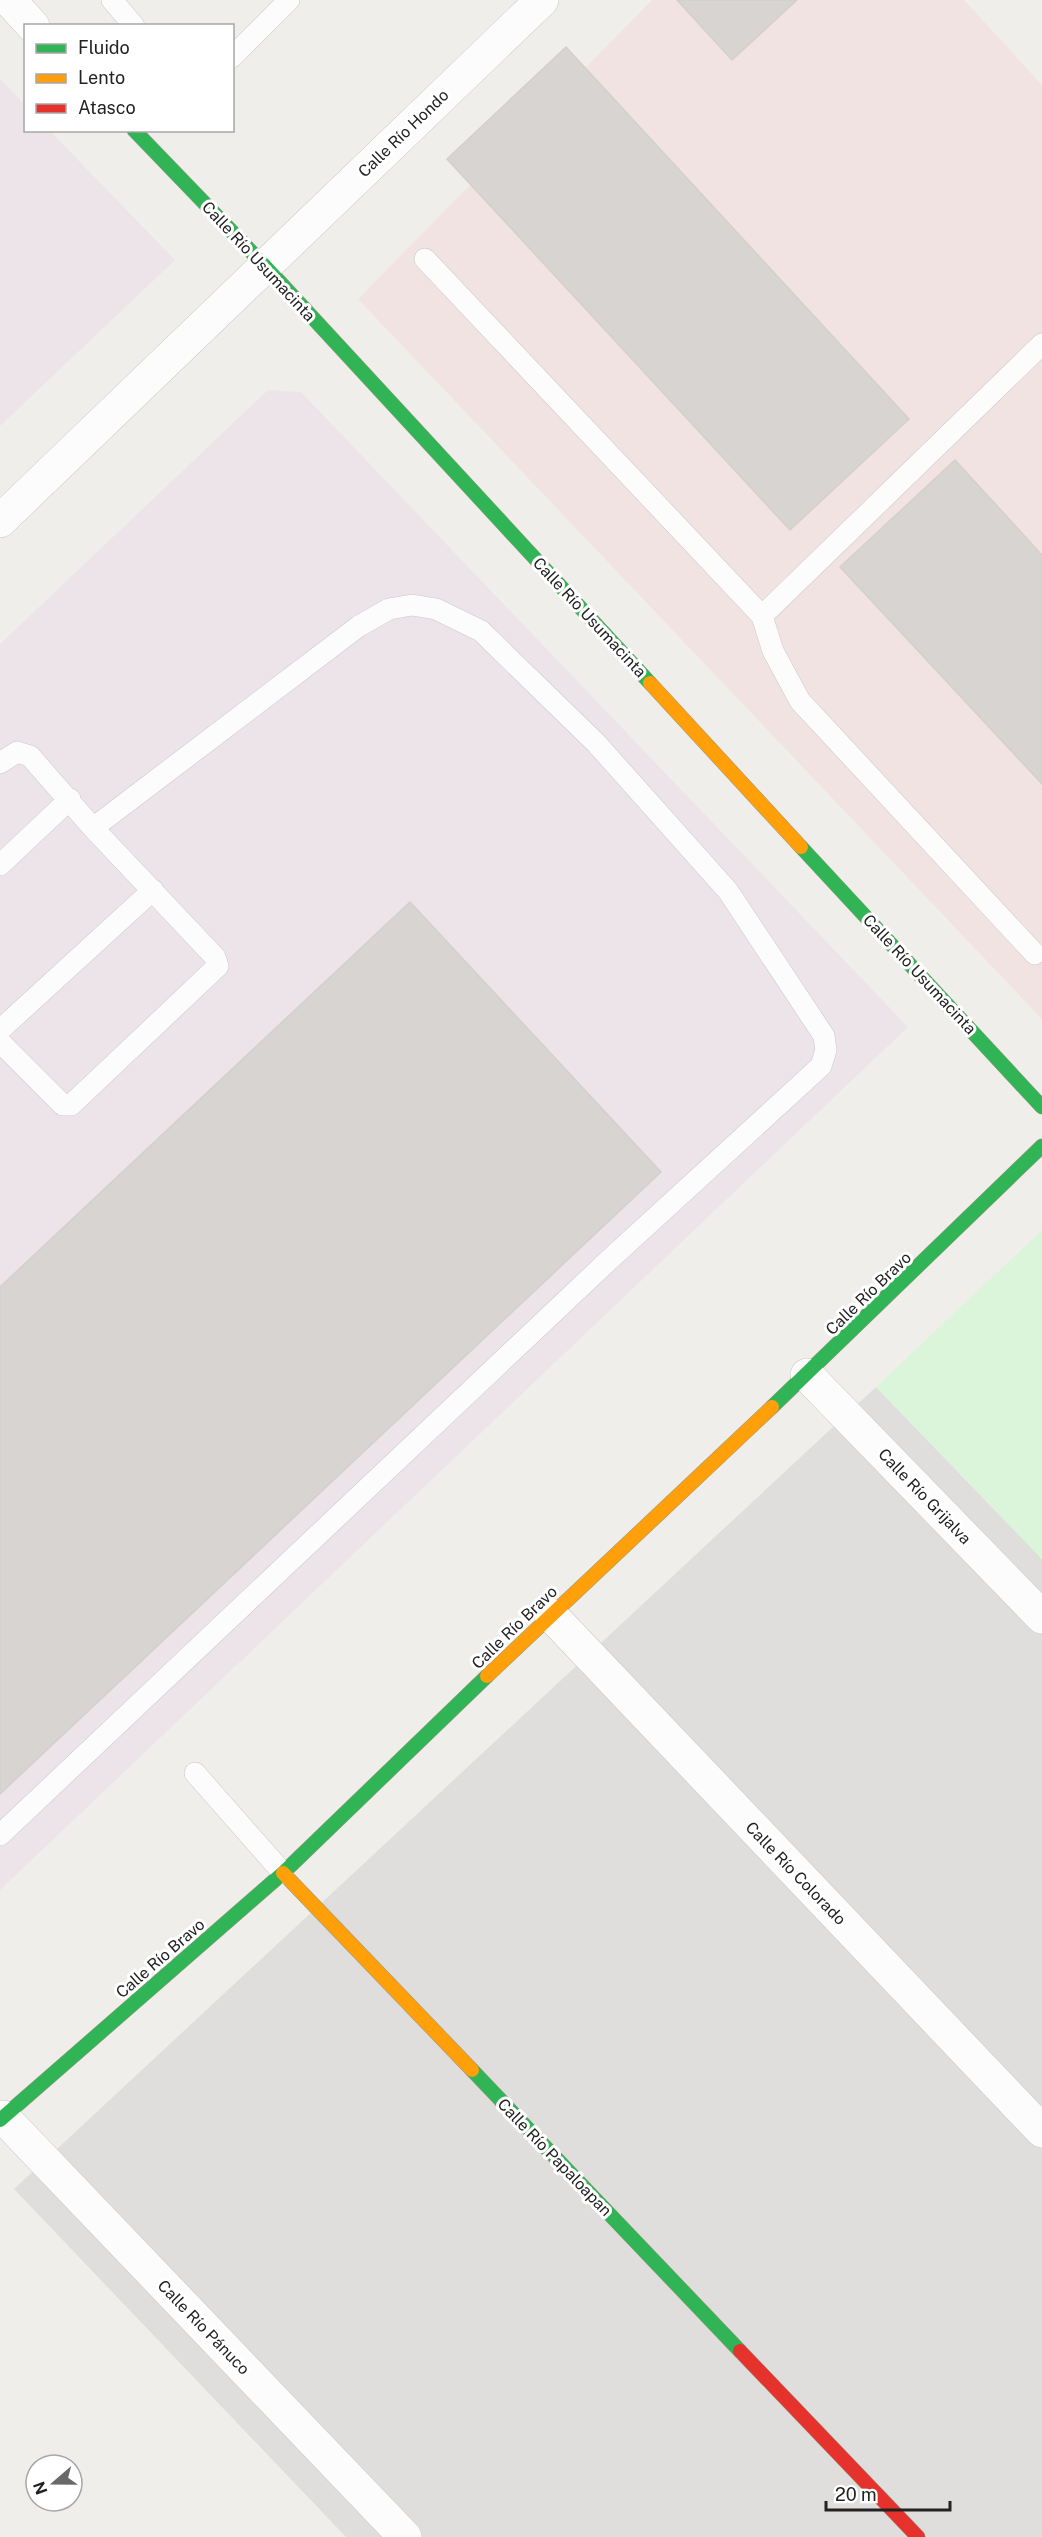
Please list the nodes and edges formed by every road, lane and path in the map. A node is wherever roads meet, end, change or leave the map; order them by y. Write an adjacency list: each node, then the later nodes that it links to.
1 (9, 0): 5 (street)
2 (112, 0): 6 (lane)
3 (289, 0): 7 (lane)
4 (542, 0): 10 (street, Calle Río Hondo)
5 (31, 24)
6 (132, 24)
7 (234, 55)
8 (136, 132): 10 (street, Calle Río Usumacinta)
9 (425, 259): 13 (lane)
10 (265, 266): 12 (street, Calle Río Hondo); 22 (street, Calle Río Usumacinta)
11 (1042, 344): 13 (lane)
12 (0, 521)
13 (762, 615): 19 (lane)
14 (0, 763): 15 (lane)
15 (70, 799): 16 (lane); 17 (lane)
16 (93, 828): 18 (lane); 28 (lane)
17 (0, 865)
18 (153, 890): 20 (lane); 21 (lane)
19 (1035, 954)
20 (0, 1030)
21 (0, 1042)
22 (1042, 1107)
23 (1042, 1146): 24 (street, Calle Río Bravo)
24 (807, 1375): 25 (street, Calle Río Bravo); 26 (street, Calle Río Grijalva)
25 (551, 1615): 29 (street, Calle Río Bravo); 31 (street, Calle Río Colorado)
26 (1042, 1617)
27 (195, 1773): 29 (lane, Calle Río Papaloapan)
28 (0, 1835)
29 (283, 1873): 30 (street, Calle Río Bravo); 33 (street, Calle Río Papaloapan)
30 (2, 2119): 32 (street, Calle Río Pánuco)
31 (1042, 2130)
32 (405, 2537)
33 (918, 2537)

